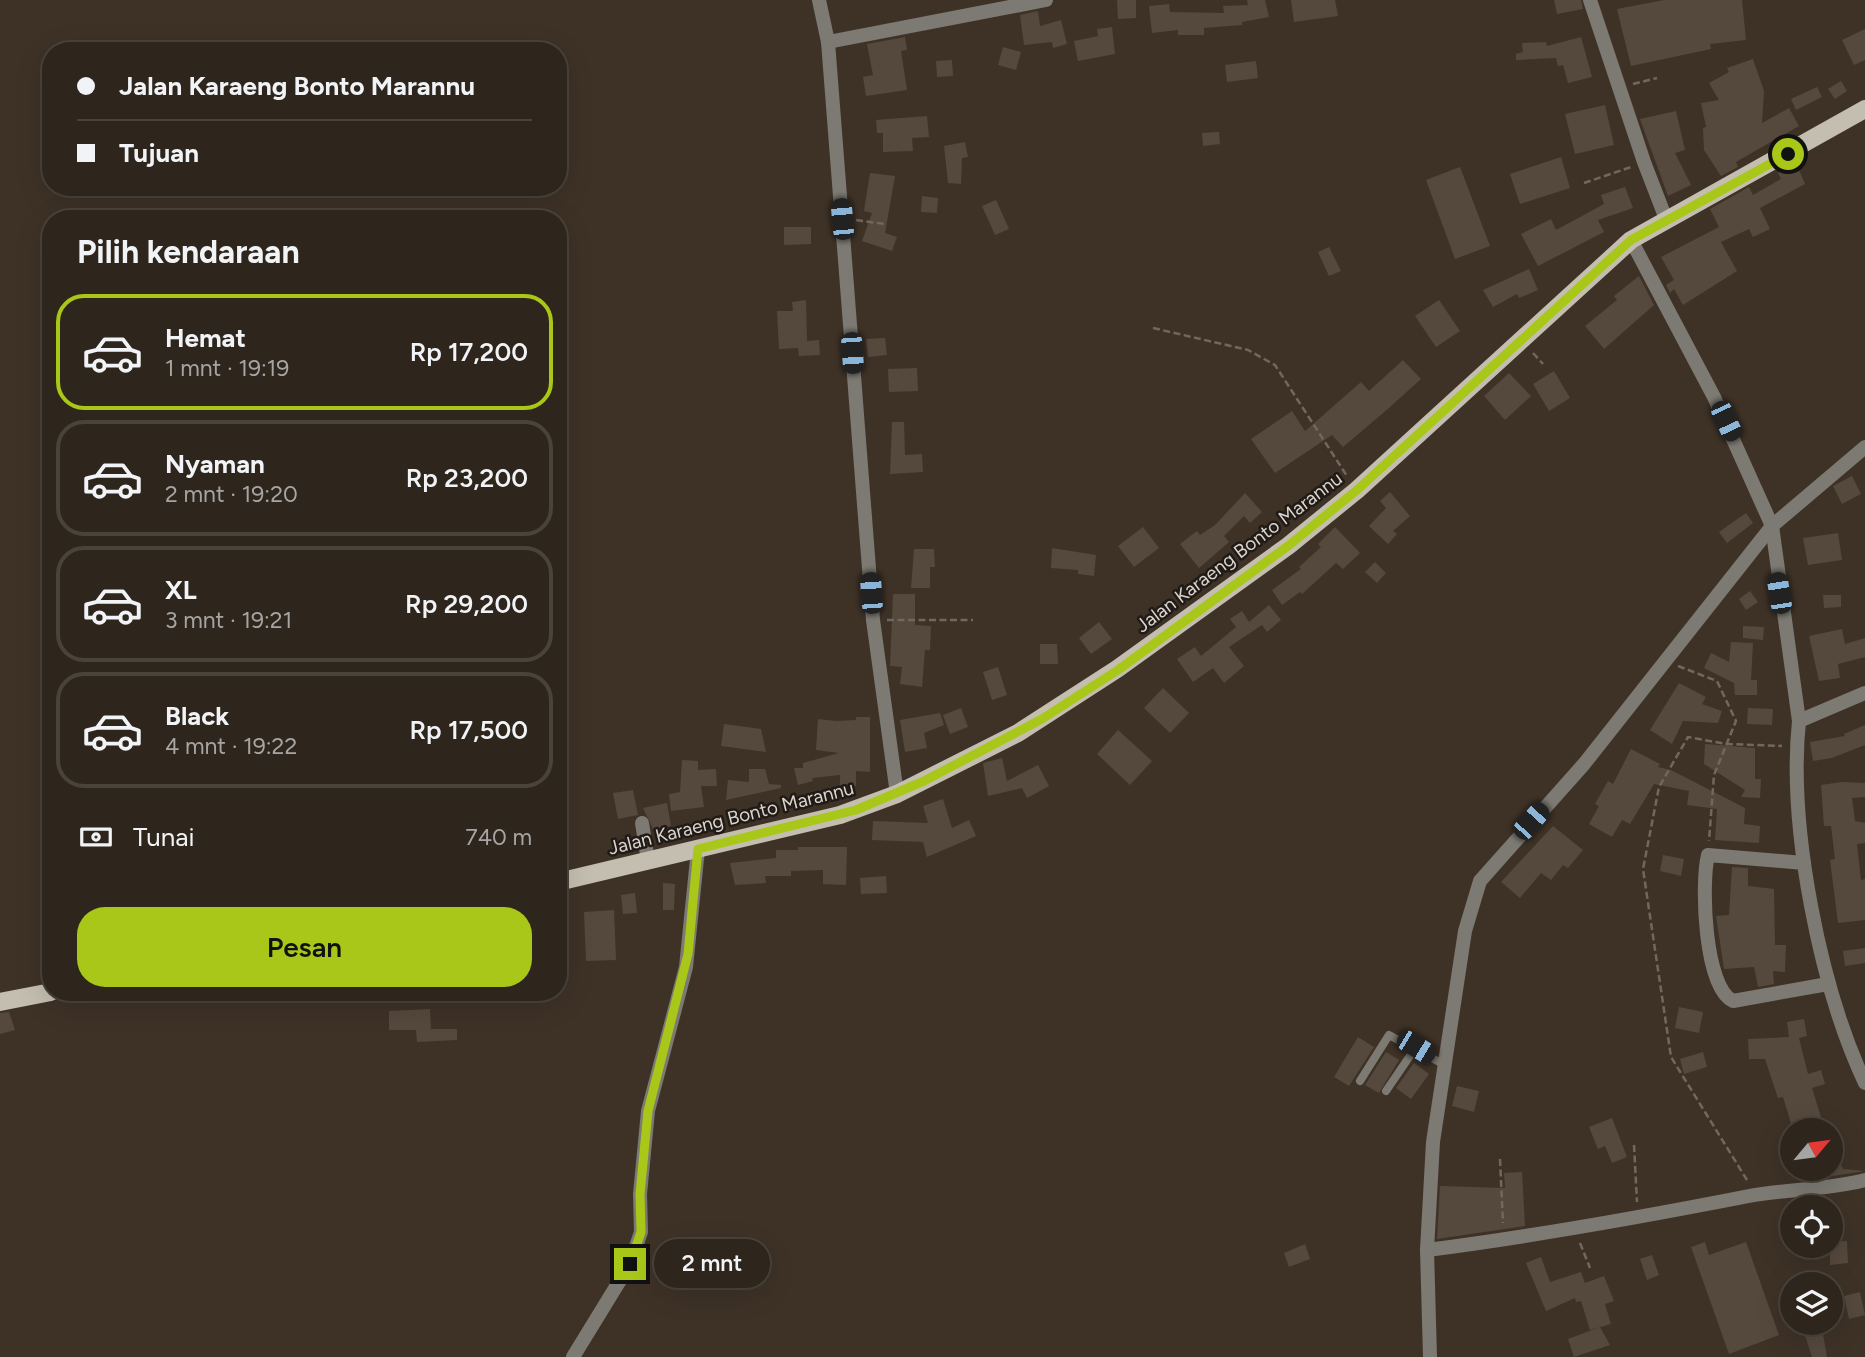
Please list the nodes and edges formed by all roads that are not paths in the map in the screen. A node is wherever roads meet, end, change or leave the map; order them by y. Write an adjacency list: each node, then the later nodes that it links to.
1 (820, 0): 4 (street)
2 (1046, 0): 4 (street)
3 (1590, 0): 6 (street)
4 (828, 42): 12 (street)
5 (1865, 109): 6 (main road, Jalan Karaeng Bonto Marannu)
6 (1666, 219): 7 (main road, Jalan Karaeng Bonto Marannu)
7 (1631, 240): 9 (street); 12 (main road, Jalan Karaeng Bonto Marannu)
8 (1865, 447): 9 (street)
9 (1772, 526): 11 (street); 22 (street)
10 (1865, 693): 11 (street)
11 (1799, 721): 16 (street)
12 (897, 794): 14 (main road, Jalan Karaeng Bonto Marannu)
13 (642, 823): 15 (street)
14 (698, 849): 15 (main road, Jalan Karaeng Bonto Marannu); 28 (street)
15 (648, 861): 17 (main road, Jalan Karaeng Bonto Marannu)
16 (1804, 863): 18 (street); 18 (street)
17 (567, 880)
18 (1828, 984): 24 (street)
19 (42, 994): 20 (main road)
20 (0, 1002)
21 (1416, 1047): 22 (lane); 23 (lane); 25 (lane)
22 (1443, 1064): 27 (street)
23 (1360, 1080)
24 (1865, 1083)
25 (1386, 1091)
26 (1865, 1180): 27 (street)
27 (1427, 1250): 29 (street)
28 (573, 1357)
29 (1430, 1357)

